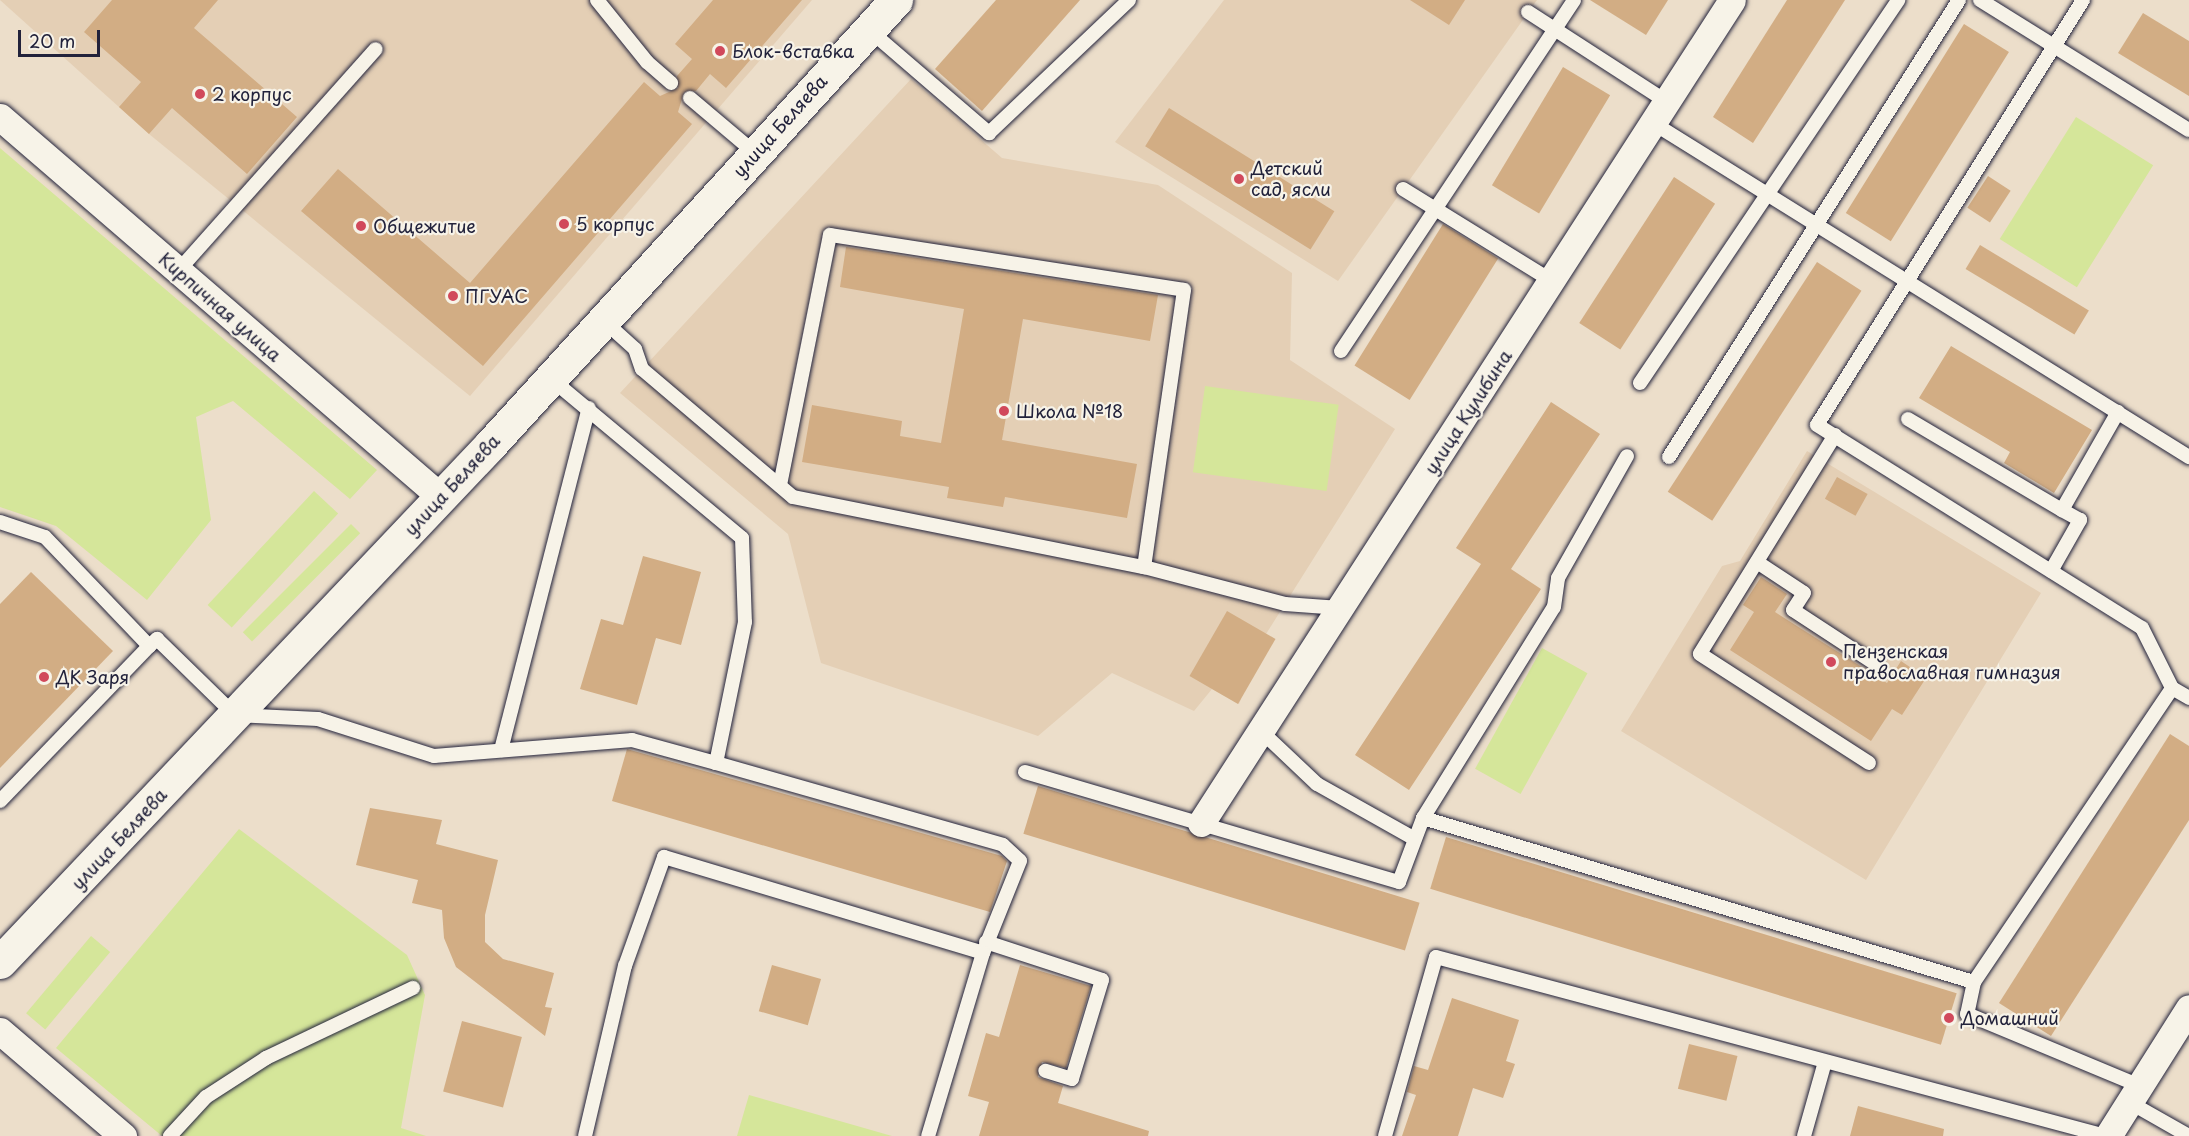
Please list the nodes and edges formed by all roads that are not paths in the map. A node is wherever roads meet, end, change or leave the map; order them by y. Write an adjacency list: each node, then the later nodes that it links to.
1 (597, 0): 15 (lane)
2 (896, 0): 11 (main road, улица Беляева)
3 (1129, 0): 11 (lane)
4 (1574, 0): 12 (lane)
5 (1732, 0): 17 (street, улица Кулибина)
6 (1898, 0): 22 (lane)
7 (1959, 0): 24 (lane)
8 (1980, 0): 13 (lane)
9 (2083, 0): 13 (lane)
10 (1528, 12): 12 (lane)
11 (868, 29): 20 (main road, улица Беляева)
12 (1554, 29): 17 (lane); 23 (lane)
13 (2055, 45): 19 (lane); 27 (lane)
14 (376, 49): 25 (lane)
15 (671, 83)
16 (690, 98): 20 (lane)
17 (1660, 112): 22 (lane); 26 (street, улица Кулибина)
18 (0, 117): 25 (street, Кирпичная улица)
19 (2189, 130)
20 (755, 153): 28 (main road, улица Беляева)
21 (1403, 189): 23 (lane)
22 (1766, 193): 24 (lane); 31 (lane)
23 (1435, 209): 26 (lane); 29 (lane)
24 (1818, 226): 27 (lane); 37 (lane)
25 (178, 271): 40 (street, Кирпичная улица)
26 (1552, 282): 46 (street, улица Кулибина)
27 (1906, 282): 33 (lane); 35 (lane)
28 (603, 320): 30 (main road, улица Беляева); 39 (lane)
29 (1341, 351)
30 (550, 378): 32 (lane); 40 (main road, улица Беляева)
31 (1640, 383)
32 (589, 408): 53 (lane); 54 (lane)
33 (2118, 412): 38 (lane); 41 (lane)
34 (1908, 418): 41 (lane)
35 (1835, 435): 43 (lane); 45 (lane)
36 (1627, 456): 58 (lane)
37 (1669, 457)
38 (2189, 457)
39 (780, 485): 44 (lane); 44 (lane)
40 (441, 497): 51 (main road, улица Беляева)
41 (2062, 510): 45 (lane)
42 (0, 522): 47 (lane)
43 (1757, 562): 48 (lane); 55 (lane)
44 (1144, 567): 46 (lane)
45 (2051, 571): 49 (lane)
46 (1342, 608): 52 (street, улица Кулибина)
47 (149, 646): 51 (lane); 57 (lane)
48 (1877, 665)
49 (2172, 688): 50 (lane); 64 (lane)
50 (2189, 698)
51 (235, 715): 53 (lane); 61 (main road, улица Беляева)
52 (1263, 733): 59 (street, улица Кулибина); 60 (lane)
53 (501, 750): 54 (lane)
54 (716, 763): 62 (lane)
55 (1869, 763)
56 (1025, 771): 59 (lane)
57 (0, 801)
58 (1423, 818): 60 (lane); 64 (lane)
59 (1201, 823): 60 (lane)
60 (1415, 839)
61 (14, 939): 63 (main road, улица Беляева)
62 (985, 948): 69 (lane); 73 (lane); 74 (lane)
63 (0, 962)
64 (1974, 982): 70 (lane)
65 (413, 988): 72 (lane)
66 (2189, 1008): 70 (street)
67 (0, 1031): 71 (street)
68 (1825, 1062): 75 (lane); 76 (lane); 77 (lane)
69 (1045, 1071)
70 (2134, 1094): 77 (street); 78 (lane)
71 (123, 1136)
72 (170, 1136)
73 (585, 1136)
74 (928, 1136)
75 (1385, 1136)
76 (1804, 1136)
77 (2107, 1136)
78 (2187, 1136)

